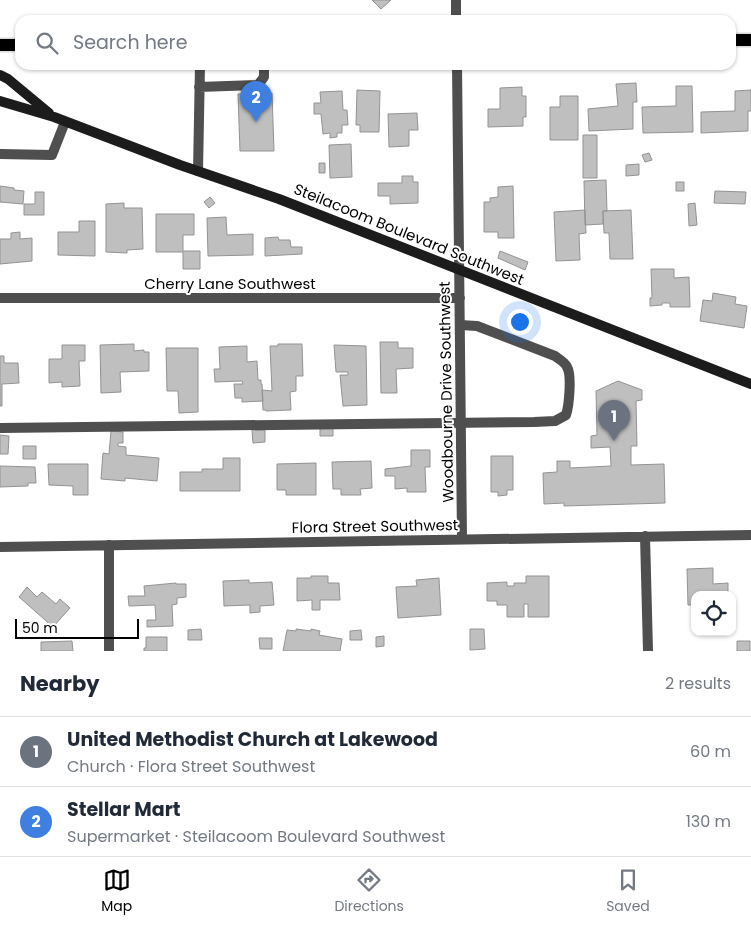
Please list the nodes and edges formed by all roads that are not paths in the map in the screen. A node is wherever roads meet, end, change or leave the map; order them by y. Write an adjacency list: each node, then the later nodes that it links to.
1 (456, 0): 2 (street)
2 (456, 15)
3 (736, 40): 4 (main road)
4 (751, 40)
5 (0, 45): 6 (main road)
6 (15, 45)
7 (200, 70): 11 (street)
8 (264, 70): 11 (street)
9 (457, 70): 17 (street, Woodbourne Drive Southwest)
10 (0, 75): 13 (main road, Steilacoom Boulevard Southwest)
11 (199, 86): 16 (street)
12 (0, 101): 13 (main road, Steilacoom Boulevard Southwest)
13 (54, 117): 14 (main road, Steilacoom Boulevard Southwest)
14 (65, 122): 15 (street); 16 (main road, Steilacoom Boulevard Southwest)
15 (0, 154)
16 (198, 172): 17 (main road, Steilacoom Boulevard Southwest)
17 (459, 270): 19 (street, Woodbourne Drive Southwest); 21 (main road, Steilacoom Boulevard Southwest)
18 (0, 298): 19 (street, Cherry Lane Southwest)
19 (460, 298): 20 (street, Woodbourne Drive Southwest)
20 (460, 325): 22 (street, Woodbourne Drive Southwest); 22 (street)
21 (751, 384)
22 (462, 423): 23 (street); 26 (street, Woodbourne Drive Southwest)
23 (0, 428)
24 (751, 534): 25 (street, Flora Street Southwest)
25 (645, 536): 26 (street, Flora Street Southwest); 30 (street)
26 (462, 539): 27 (street, Flora Street Southwest)
27 (108, 545): 28 (street, Flora Street Southwest); 29 (street)
28 (0, 547)
29 (109, 651)
30 (648, 651)

